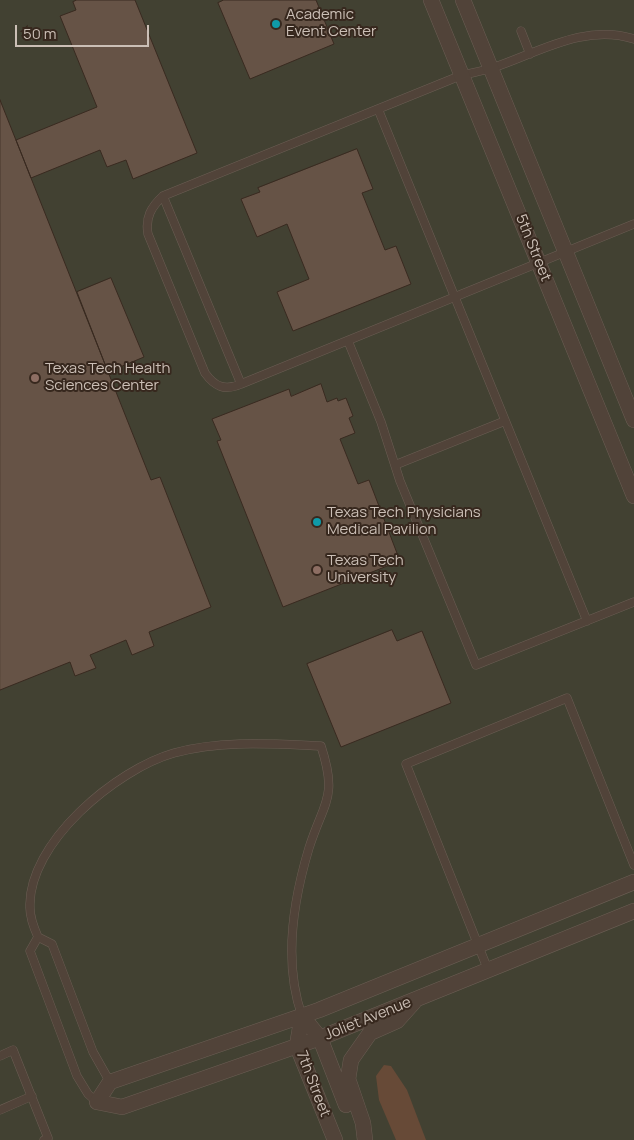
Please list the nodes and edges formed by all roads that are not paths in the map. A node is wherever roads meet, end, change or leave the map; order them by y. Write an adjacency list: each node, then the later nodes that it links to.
1 (431, 0): 7 (street, 5th Street)
2 (463, 0): 6 (street, 5th Street)
3 (522, 31): 5 (lane)
4 (634, 39): 5 (lane)
5 (530, 54): 6 (lane)
6 (491, 69): 7 (lane); 11 (street, 5th Street)
7 (462, 75): 8 (lane); 12 (street, 5th Street)
8 (378, 109): 9 (lane); 13 (lane)
9 (163, 196): 15 (lane); 15 (lane)
10 (634, 224): 11 (lane)
11 (566, 253): 12 (lane); 16 (street, 5th Street)
12 (539, 264): 13 (lane); 19 (street, 5th Street)
13 (455, 298): 14 (lane); 17 (lane)
14 (348, 341): 15 (lane); 18 (lane)
15 (241, 384)
16 (634, 420)
17 (505, 421): 18 (lane); 21 (lane)
18 (395, 465): 21 (lane)
19 (634, 496)
20 (634, 602): 21 (lane)
21 (587, 621)
22 (634, 865): 26 (lane)
23 (634, 882): 26 (street, Joliet Avenue)
24 (634, 911): 27 (street, Joliet Avenue)
25 (38, 937): 29 (lane); 33 (lane); 35 (lane)
26 (478, 944): 27 (lane); 29 (street, Joliet Avenue)
27 (488, 970): 28 (street, Joliet Avenue)
28 (416, 1000): 30 (street, Joliet Avenue); 39 (street)
29 (302, 1016): 30 (street, 7th Street); 31 (street, 7th Street); 33 (street, Joliet Avenue)
30 (320, 1038): 31 (street, Joliet Avenue); 39 (street, 7th Street)
31 (298, 1046): 35 (street, Joliet Avenue); 38 (street, 7th Street)
32 (0, 1056): 34 (lane)
33 (110, 1082): 35 (street)
34 (32, 1096): 36 (lane); 37 (lane)
35 (97, 1102)
36 (0, 1110)
37 (44, 1140)
38 (334, 1140)
39 (365, 1140)

